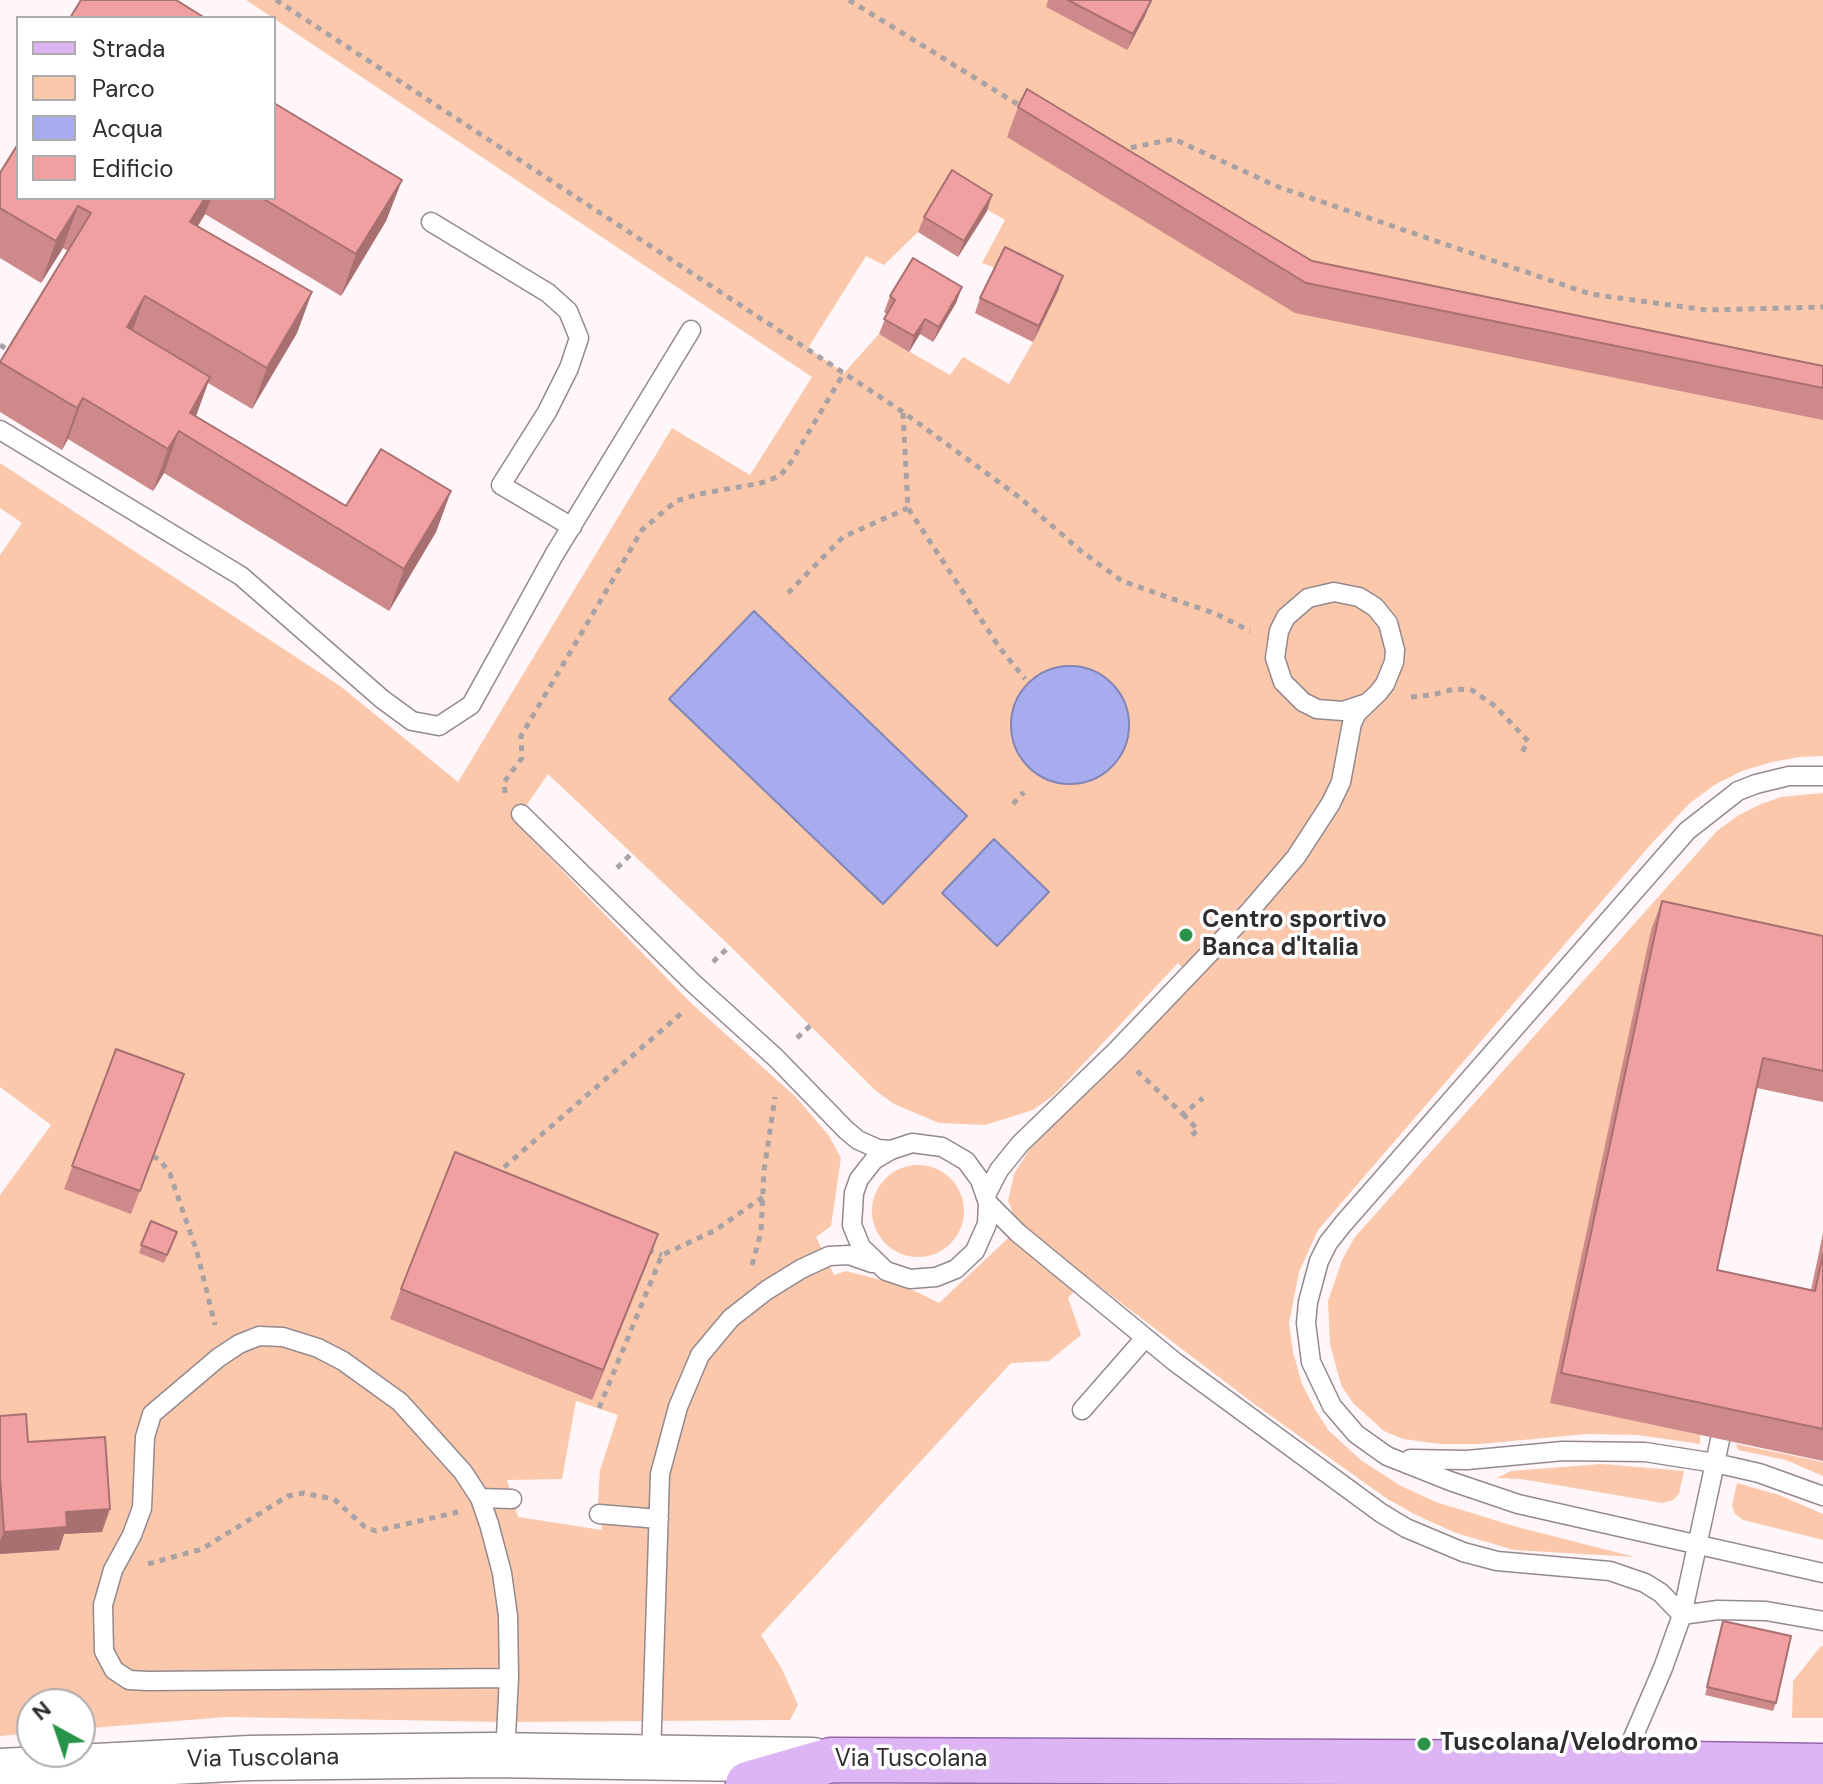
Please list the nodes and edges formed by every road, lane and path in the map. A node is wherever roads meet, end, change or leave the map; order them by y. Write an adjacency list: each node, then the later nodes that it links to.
1 (276, 0): 10 (path)
2 (849, 0): 3 (path)
3 (1023, 108)
4 (1107, 154): 6 (path)
5 (431, 222): 14 (lane)
6 (1823, 307)
7 (691, 330): 14 (lane)
8 (0, 345): 9 (path)
9 (14, 355)
10 (844, 373): 11 (path); 26 (path)
11 (903, 412): 13 (path); 16 (path)
12 (0, 430): 14 (lane)
13 (908, 508): 15 (path); 17 (path)
14 (572, 527)
15 (788, 593)
16 (1275, 645): 18 (lane); 20 (lane)
17 (1025, 679)
18 (1385, 684): 19 (lane); 22 (path)
19 (1367, 703): 20 (lane); 21 (lane)
20 (1317, 709): 21 (lane)
21 (1347, 753): 28 (lane)
22 (1520, 756)
23 (1823, 776): 55 (lane)
24 (1024, 792): 25 (path)
25 (1013, 804)
26 (521, 814): 27 (lane)
27 (704, 993): 29 (lane); 39 (path)
28 (1116, 1051): 31 (path); 34 (lane)
29 (785, 1069): 32 (lane); 40 (path)
30 (1203, 1098): 31 (path)
31 (1183, 1114): 33 (path)
32 (846, 1130): 35 (lane); 38 (lane)
33 (1187, 1139)
34 (1020, 1144): 37 (lane); 41 (lane)
35 (891, 1150): 37 (lane); 38 (lane)
36 (153, 1156): 51 (path)
37 (966, 1161): 41 (lane)
38 (864, 1172): 42 (lane)
39 (485, 1184)
40 (763, 1197): 46 (path); 49 (path)
41 (987, 1199): 43 (lane); 44 (lane)
42 (851, 1213): 47 (lane); 48 (lane)
43 (1018, 1233): 44 (lane); 50 (lane)
44 (982, 1238): 48 (lane)
45 (647, 1250): 46 (path)
46 (662, 1255): 52 (path)
47 (829, 1256): 48 (lane); 49 (lane)
48 (878, 1266)
49 (731, 1318): 61 (lane)
50 (1145, 1338): 53 (lane); 65 (lane)
51 (218, 1358): 59 (lane); 63 (lane)
52 (599, 1408)
53 (1082, 1410)
54 (1720, 1440): 56 (lane)
55 (1387, 1456): 56 (lane); 62 (lane)
56 (1715, 1463): 57 (lane); 62 (lane)
57 (1823, 1496)
58 (512, 1499): 59 (lane)
59 (481, 1503): 63 (path); 67 (lane)
60 (599, 1514): 61 (lane)
61 (659, 1519): 69 (lane)
62 (1698, 1544): 64 (lane); 65 (lane)
63 (113, 1570): 67 (lane)
64 (1823, 1573)
65 (1682, 1615): 66 (lane); 71 (lane)
66 (1823, 1621)
67 (509, 1678): 68 (lane)
68 (505, 1755): 69 (main road, Via Tuscolana); 73 (main road, Via Tuscolana)
69 (651, 1758): 70 (main road, Via Tuscolana)
70 (831, 1760): 71 (main road, Via Tuscolana); 74 (main road)
71 (1622, 1763): 72 (main road, Via Tuscolana)
72 (1823, 1766)
73 (0, 1771)
74 (748, 1784)

